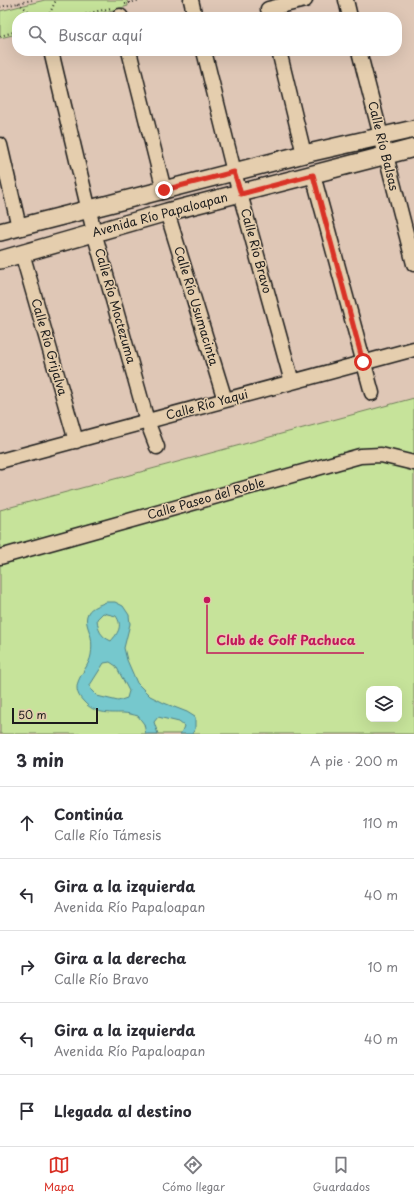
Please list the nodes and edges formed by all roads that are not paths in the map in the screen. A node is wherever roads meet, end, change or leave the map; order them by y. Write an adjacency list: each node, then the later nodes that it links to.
1 (191, 0): 5 (street)
2 (305, 0): 4 (street)
3 (346, 0): 6 (street)
4 (268, 9)
5 (194, 12)
6 (349, 12)
7 (52, 56): 22 (street, Calle Río Moctezuma)
8 (130, 56): 20 (street)
9 (205, 56): 18 (street, Calle Río Bravo)
10 (280, 56): 16 (street)
11 (360, 56): 13 (street, Calle Río Balsas)
12 (414, 128): 13 (street, Avenida Río Papaloapan)
13 (381, 137): 16 (street, Avenida Río Papaloapan); 17 (street, Calle Río Balsas)
14 (0, 145): 24 (street)
15 (414, 148): 17 (street, Avenida Río Papaloapan)
16 (304, 154): 18 (street, Avenida Río Papaloapan)
17 (385, 155): 19 (street, Avenida Río Papaloapan); 29 (street, Calle Río Balsas)
18 (234, 172): 20 (street, Avenida Río Papaloapan); 21 (street, Calle Río Bravo)
19 (313, 175): 21 (street, Avenida Río Papaloapan); 31 (street)
20 (164, 190): 22 (street, Avenida Río Papaloapan)
21 (241, 194): 23 (street, Avenida Río Papaloapan); 32 (street, Calle Río Bravo)
22 (88, 210): 24 (street, Avenida Río Papaloapan); 26 (street, Calle Río Moctezuma)
23 (167, 212): 26 (street, Avenida Río Papaloapan); 34 (street, Calle Río Usumacinta)
24 (19, 228): 25 (street, Avenida Río Papaloapan)
25 (0, 232)
26 (94, 232): 27 (street, Avenida Río Papaloapan); 35 (street, Calle Río Moctezuma)
27 (22, 253): 28 (street, Avenida Río Papaloapan); 36 (street, Calle Río Grijalva)
28 (0, 260)
29 (414, 264)
30 (414, 348): 31 (street, Calle Río Yaqui)
31 (363, 362): 32 (street, Calle Río Yaqui); 33 (street)
32 (292, 382): 34 (street, Calle Río Yaqui)
33 (372, 393)
34 (225, 400): 35 (street, Calle Río Yaqui)
35 (147, 421): 36 (street, Calle Río Yaqui); 37 (street, Calle Río Moctezuma)
36 (76, 441): 38 (street, Calle Río Yaqui)
37 (157, 447)
38 (0, 461)
39 (412, 465): 40 (street, Calle Paseo del Roble)
40 (0, 557)

